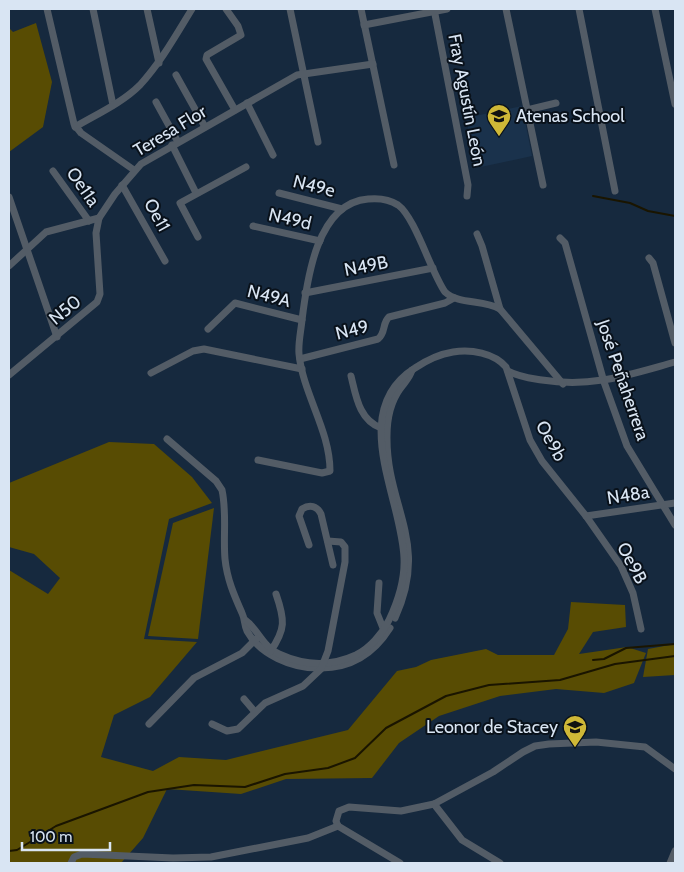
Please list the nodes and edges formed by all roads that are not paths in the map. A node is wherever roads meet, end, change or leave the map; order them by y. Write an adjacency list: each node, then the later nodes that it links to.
1 (47, 9): 25 (street)
2 (93, 9): 22 (street)
3 (147, 9): 14 (street)
4 (192, 9): 14 (street)
5 (226, 9): 23 (street)
6 (290, 9): 16 (street)
7 (361, 9): 13 (street)
8 (447, 9): 12 (street)
9 (506, 9): 24 (street)
10 (579, 9): 36 (street)
11 (655, 9): 21 (street)
12 (435, 10): 13 (street); 39 (street, Fray Agustín León)
13 (364, 25): 15 (street)
14 (159, 63): 22 (street)
15 (373, 64): 16 (street, Teresa Flor); 30 (street)
16 (304, 74): 19 (street, Teresa Flor); 27 (street)
17 (176, 75): 26 (street)
18 (156, 102): 28 (street)
19 (247, 103): 23 (street, Teresa Flor); 29 (street)
20 (556, 103): 24 (street)
21 (675, 104)
22 (113, 105): 25 (street)
23 (235, 110): 26 (street, Teresa Flor)
24 (527, 110): 35 (street)
25 (75, 127): 32 (street)
26 (205, 127): 28 (street, Teresa Flor)
27 (318, 142)
28 (175, 143): 32 (street, Teresa Flor); 37 (street)
29 (273, 155)
30 (394, 165)
31 (246, 168): 37 (street)
32 (134, 170): 34 (street, Teresa Flor)
33 (53, 171): 43 (street, Oe11a)
34 (122, 185): 42 (street, Teresa Flor); 51 (street, Oe11)
35 (543, 185)
36 (615, 191)
37 (196, 193): 46 (street)
38 (279, 193): 41 (street, N49e)
39 (467, 196)
40 (9, 197): 49 (street)
41 (342, 209): 48 (street); 53 (street)
42 (99, 218): 43 (street); 59 (street, N50)
43 (88, 221): 49 (street)
44 (253, 226): 48 (street, N49d)
45 (477, 234): 56 (street)
46 (198, 237)
47 (560, 238): 69 (street, José Peñaherrera)
48 (320, 241): 54 (street)
49 (27, 250): 52 (street); 59 (street)
50 (649, 258): 60 (street)
51 (165, 261)
52 (9, 266)
53 (433, 268): 54 (street, N49B); 55 (street)
54 (305, 293): 57 (street)
55 (454, 298): 56 (street); 61 (street, N49)
56 (500, 308): 70 (street)
57 (302, 320): 58 (street, N49A); 61 (street)
58 (208, 328)
59 (57, 337): 66 (street, N50)
60 (675, 343)
61 (300, 359): 63 (street)
62 (675, 362): 69 (street)
63 (302, 369): 67 (street); 73 (street)
64 (412, 370): 65 (street); 71 (street); 76 (street)
65 (508, 371): 70 (street); 77 (street, Oe9b)
66 (9, 374)
67 (151, 374)
68 (351, 376): 71 (street)
69 (604, 382): 70 (street); 75 (street, José Peñaherrera)
70 (563, 384)
71 (381, 428): 76 (street)
72 (167, 438): 86 (street)
73 (258, 460)
74 (675, 503): 75 (street, N48a)
75 (662, 504): 77 (street, N48a); 78 (street, José Peñaherrera)
76 (396, 505): 85 (street)
77 (586, 516): 84 (street, Oe9B)
78 (675, 525)
79 (328, 541): 80 (street); 81 (street); 88 (street)
80 (308, 545)
81 (333, 565)
82 (379, 583): 85 (street)
83 (276, 594): 87 (street)
84 (641, 629)
85 (384, 632): 88 (street)
86 (256, 639): 87 (street); 91 (street)
87 (270, 651): 88 (street)
88 (322, 666): 90 (street)
89 (244, 699): 90 (street)
90 (255, 712): 92 (street)
91 (149, 724)
92 (212, 724)
93 (675, 769): 94 (street)
94 (434, 804): 95 (street); 99 (street)
95 (338, 826): 97 (street); 98 (street)
96 (675, 851): 100 (street)
97 (71, 863)
98 (400, 863)
99 (500, 863)
100 (670, 863)

